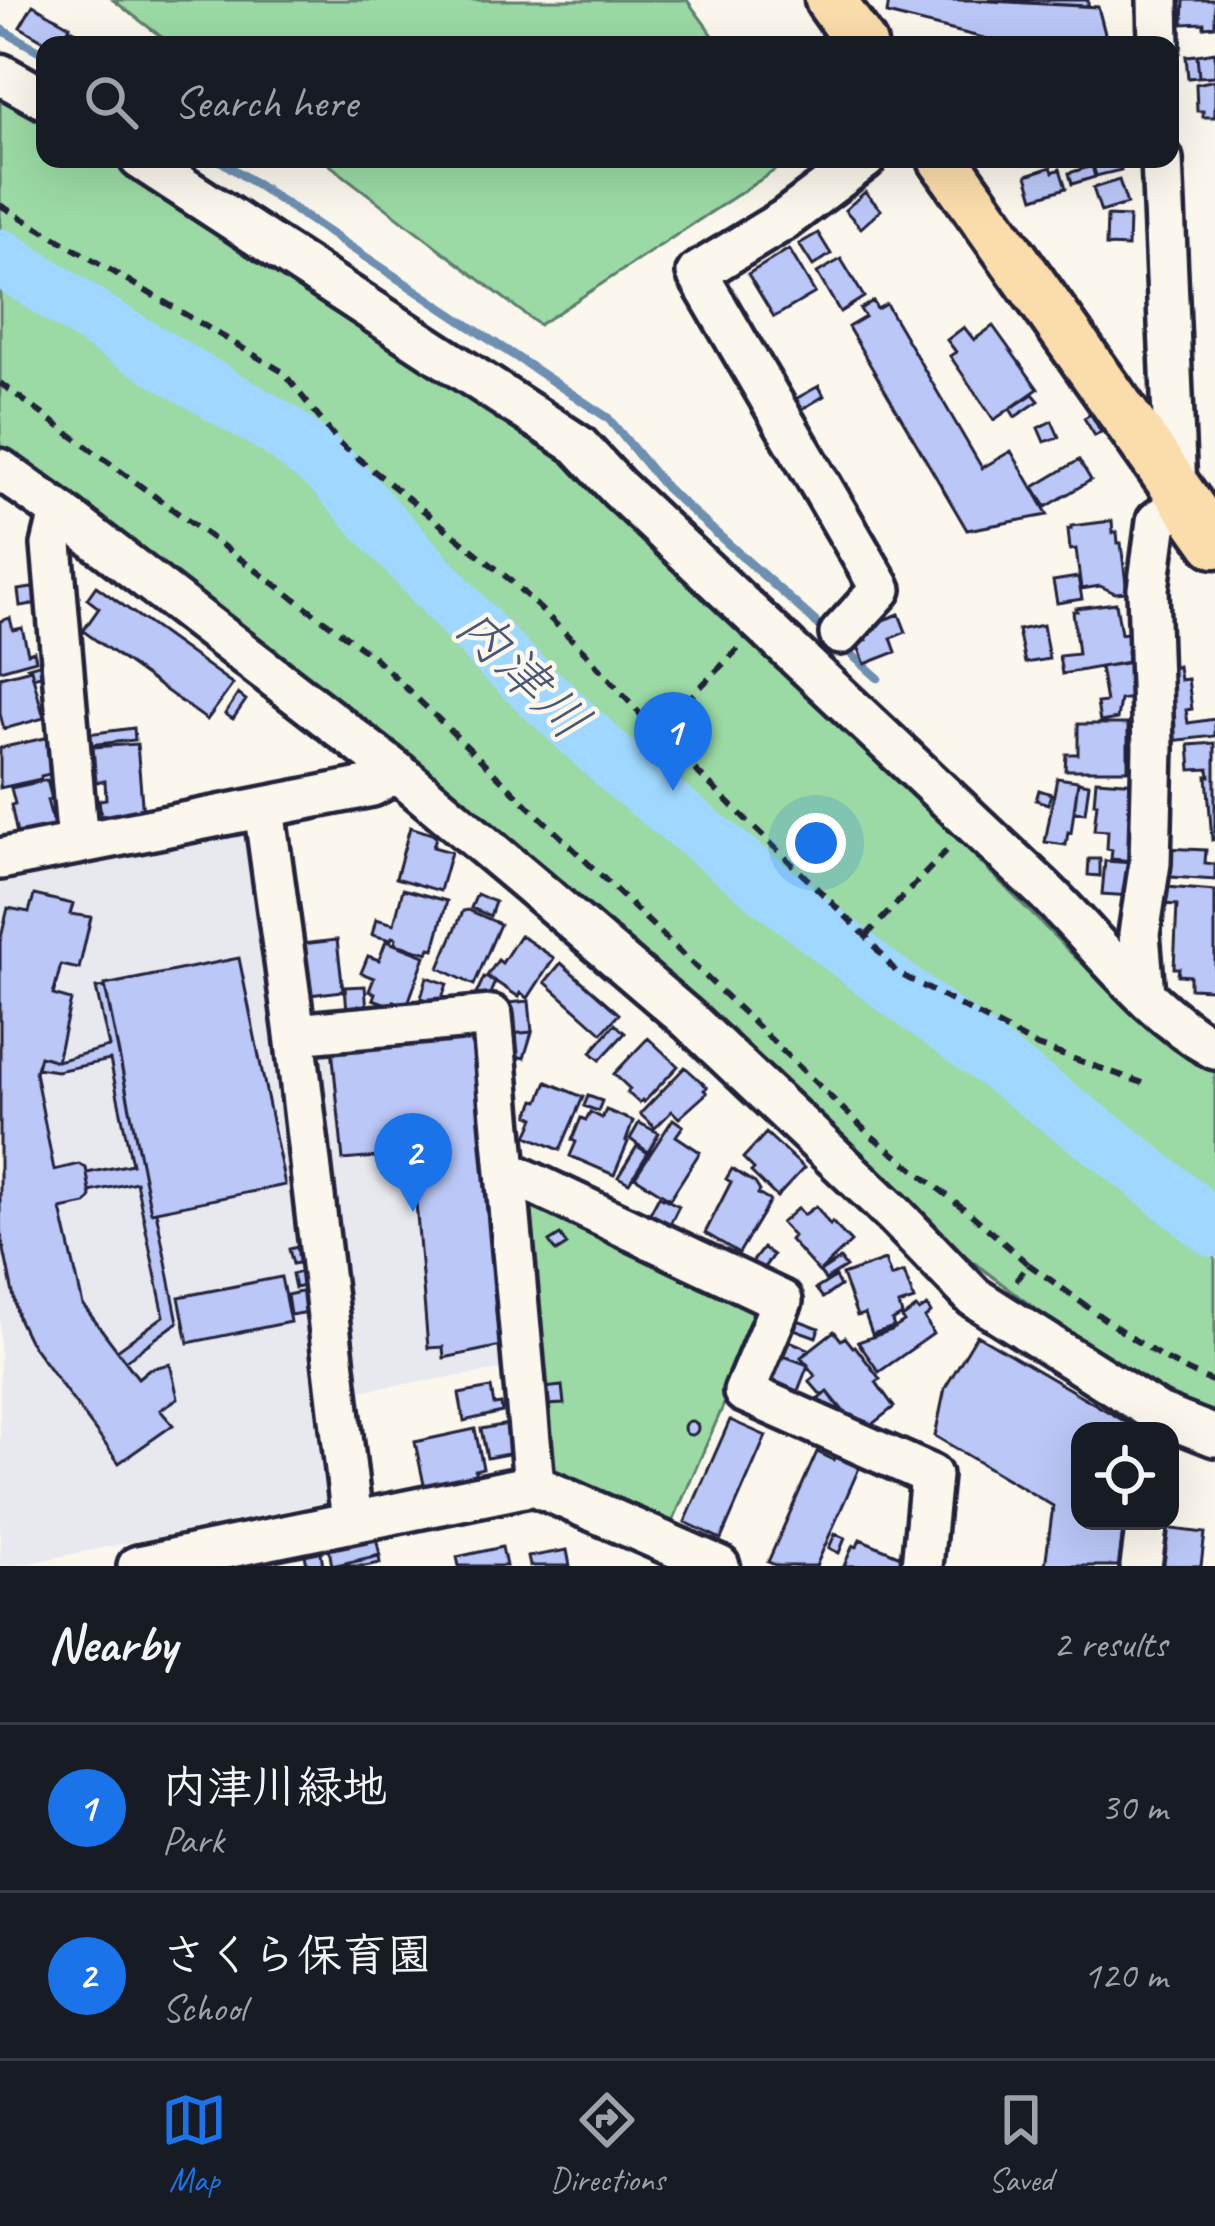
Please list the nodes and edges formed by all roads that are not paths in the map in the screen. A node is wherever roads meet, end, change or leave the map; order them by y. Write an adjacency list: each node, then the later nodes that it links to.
1 (830, 0): 3 (main road)
2 (1158, 0): 4 (street)
3 (856, 36)
4 (1159, 36)
5 (0, 74): 6 (street)
6 (36, 94)
7 (154, 168): 20 (street)
8 (854, 168): 15 (street)
9 (949, 168): 12 (main road)
10 (1162, 168): 12 (street)
11 (0, 469): 13 (street)
12 (1180, 494): 14 (main road); 20 (street)
13 (60, 512): 16 (street); 18 (street)
14 (1215, 543)
15 (840, 634)
16 (397, 772): 17 (street); 24 (street)
17 (264, 808): 18 (street); 21 (street)
18 (78, 844): 19 (street)
19 (0, 859)
20 (1144, 994): 22 (street)
21 (295, 1034): 23 (street); 28 (street)
22 (1215, 1048)
23 (507, 1171): 27 (street); 33 (street)
24 (1157, 1422)
25 (1179, 1428): 26 (street)
26 (1215, 1436)
27 (534, 1485): 28 (street); 32 (street)
28 (352, 1521): 30 (street)
29 (1146, 1530): 34 (street)
30 (242, 1556): 31 (street)
31 (138, 1566)
32 (719, 1566)
33 (922, 1566)
34 (1142, 1566)

